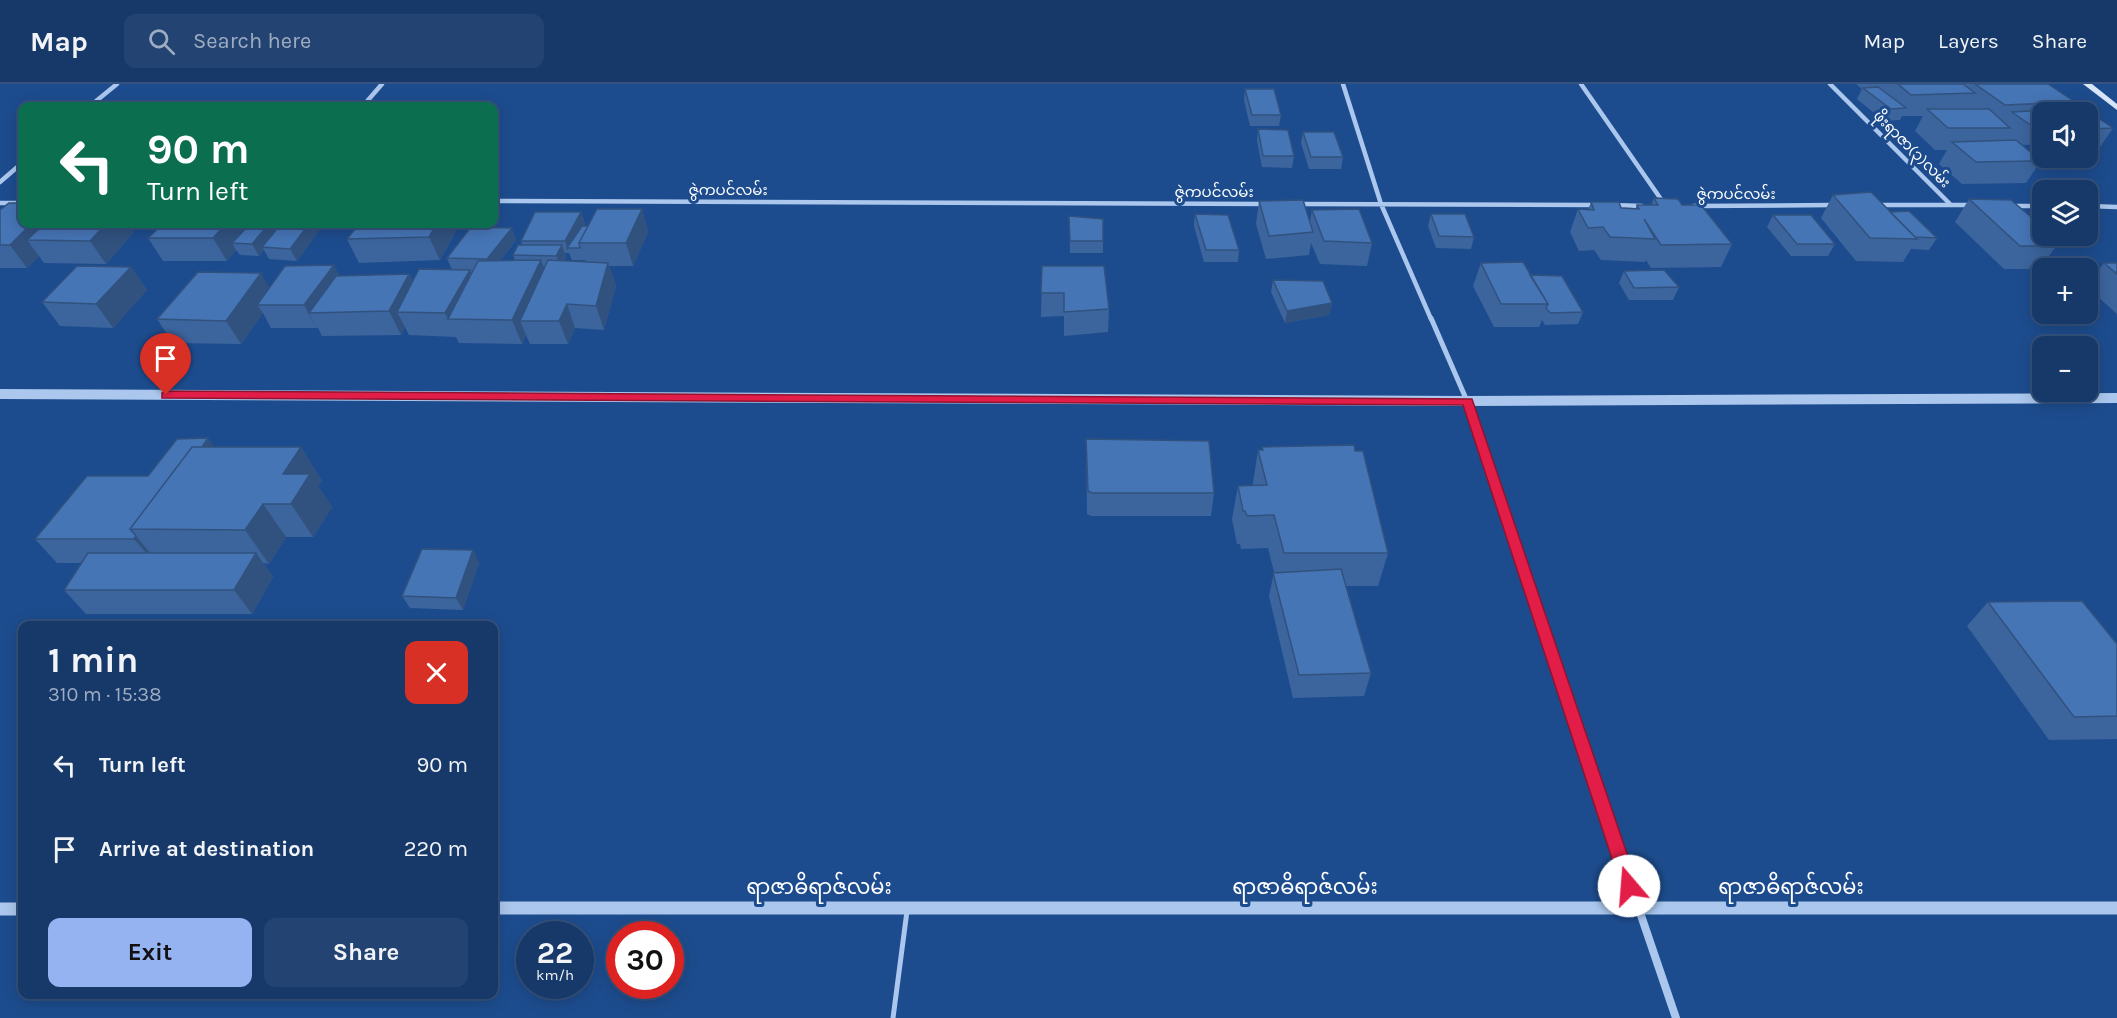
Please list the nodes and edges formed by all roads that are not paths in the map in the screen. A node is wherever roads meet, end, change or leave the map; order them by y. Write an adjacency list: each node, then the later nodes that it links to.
1 (117, 84): 7 (street)
2 (382, 84): 8 (street)
3 (1343, 84): 17 (street)
4 (1581, 84): 22 (street)
5 (1830, 84): 20 (street, ဖိုးရာဇာ(၃)လမ်း)
6 (2087, 84): 9 (main road)
7 (95, 102)
8 (366, 102)
9 (2117, 108)
10 (18, 166): 11 (street)
11 (0, 182)
12 (498, 201): 15 (street, ဇွဲကပင်လမ်း)
13 (0, 203): 14 (street)
14 (18, 203)
15 (1273, 204)
16 (1297, 204): 17 (street, ဇွဲကပင်လမ်း)
17 (1381, 204): 22 (street, ဇွဲကပင်လမ်း); 31 (street)
18 (1844, 205): 24 (street, ဇွဲကပင်လမ်း)
19 (1867, 205): 20 (street)
20 (1951, 205): 21 (street)
21 (1974, 205)
22 (1665, 206): 23 (street, ဇွဲကပင်လမ်း)
23 (1677, 206)
24 (1689, 206)
25 (2008, 206): 26 (street)
26 (2032, 206)
27 (2098, 206): 28 (street)
28 (2117, 207)
29 (0, 394): 31 (street)
30 (2117, 398): 31 (street)
31 (1467, 401): 34 (street)
32 (498, 908): 33 (street, ရာဇာဓိရာဇ်လမ်း)
33 (908, 908): 34 (street, ရာဇာဓိရာဇ်လမ်း); 38 (lane)
34 (1637, 908): 35 (street, ရာဇာဓိရာဇ်လမ်း); 39 (street)
35 (2117, 908)
36 (0, 909): 37 (street)
37 (18, 909)
38 (893, 1018)
39 (1676, 1018)

